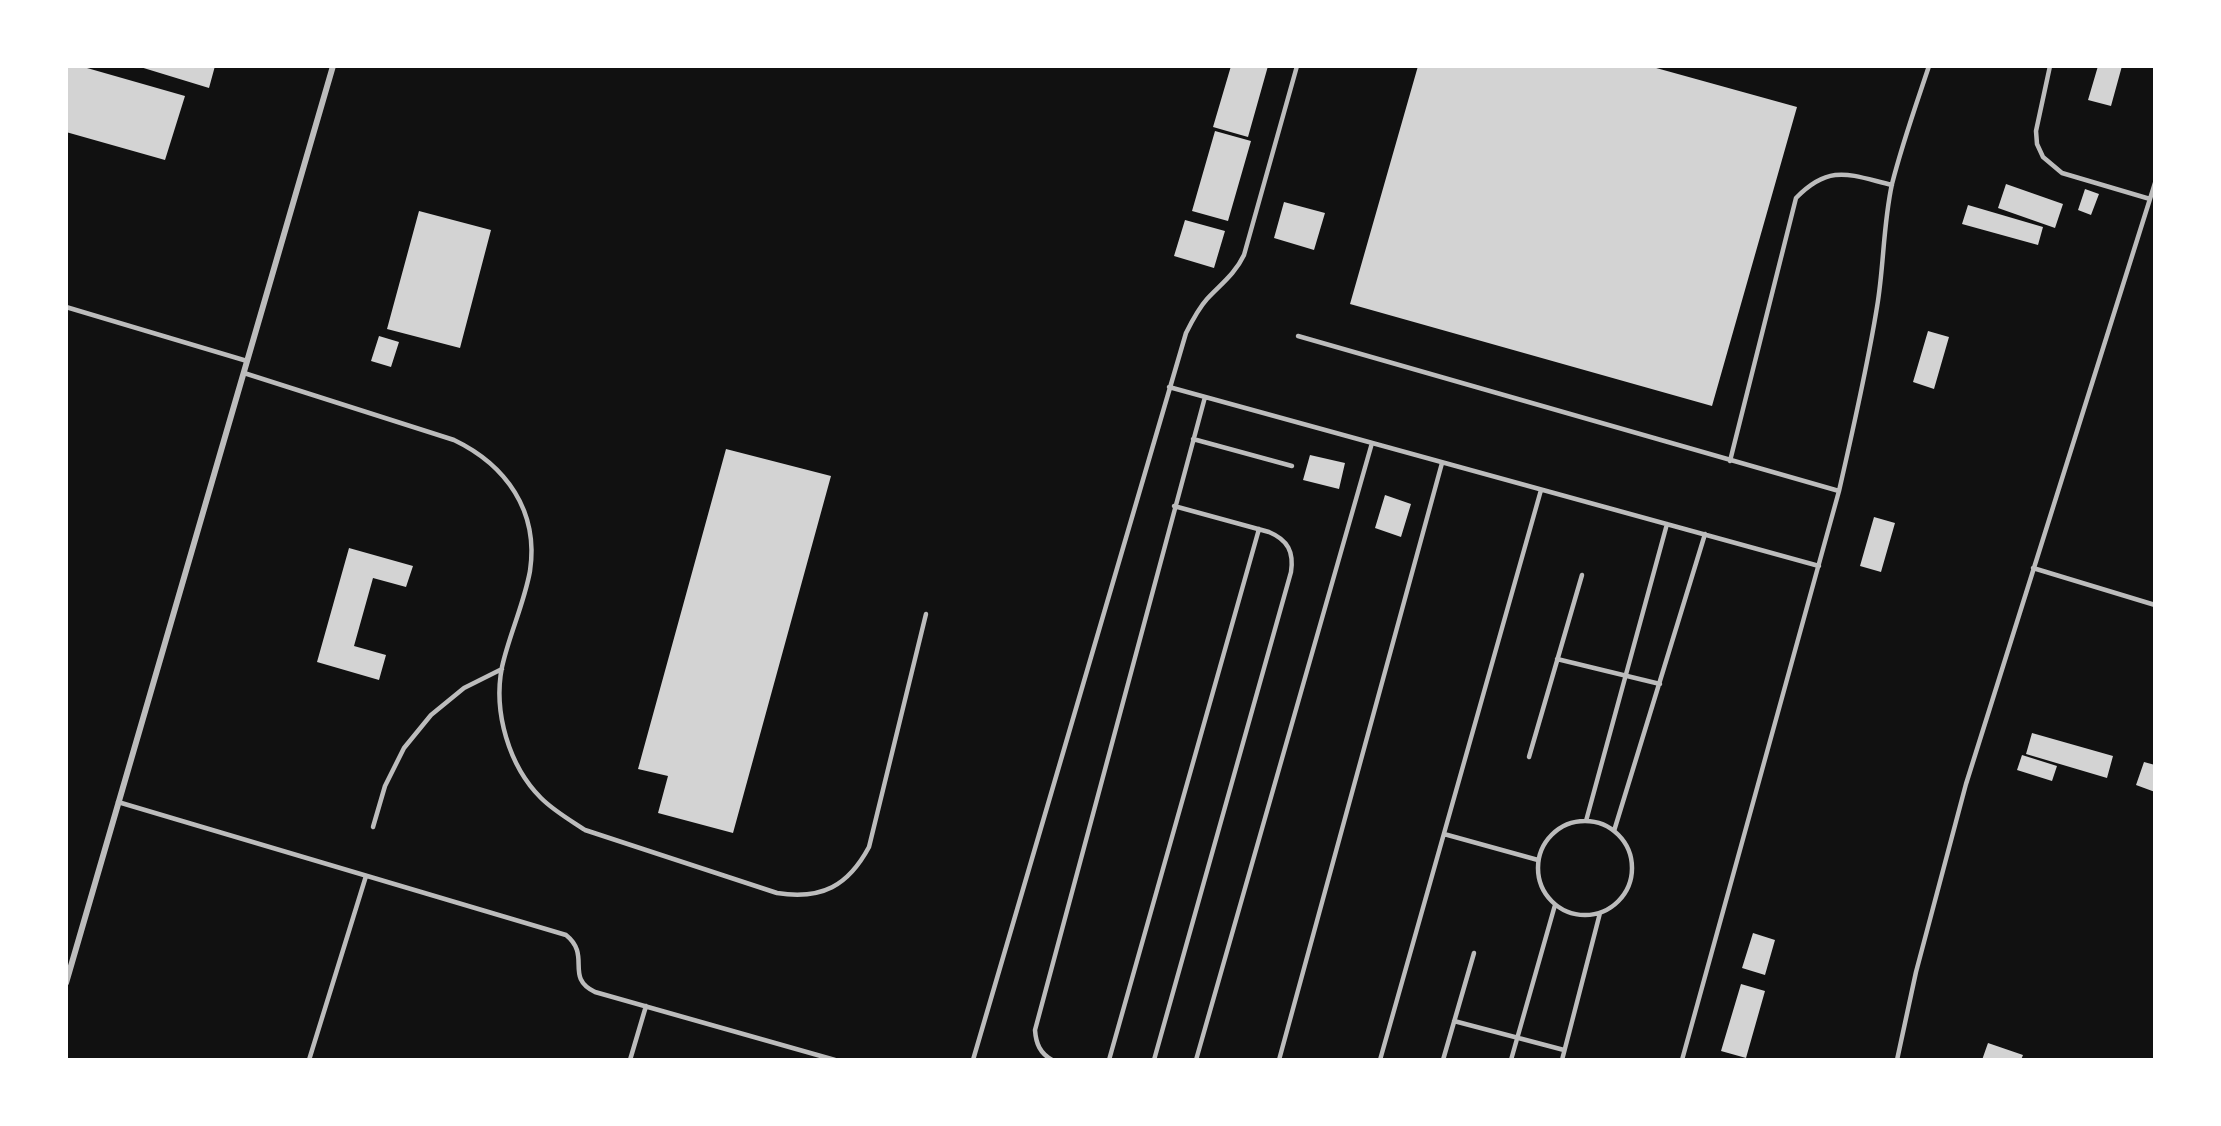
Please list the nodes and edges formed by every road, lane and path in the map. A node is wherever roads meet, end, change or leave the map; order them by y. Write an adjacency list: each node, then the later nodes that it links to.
1 (333, 66): 10 (street)
2 (1297, 66): 12 (lane)
3 (1929, 66): 6 (lane)
4 (2050, 66): 7 (lane)
5 (2155, 183): 7 (lane)
6 (1892, 185): 16 (lane); 20 (lane)
7 (2150, 199): 26 (lane)
8 (66, 307): 10 (lane)
9 (1298, 336): 16 (lane)
10 (247, 361): 11 (street)
11 (244, 373): 31 (lane); 35 (street)
12 (1169, 387): 13 (lane); 53 (lane)
13 (1205, 397): 14 (lane); 15 (lane)
14 (1193, 439): 18 (lane); 21 (lane)
15 (1372, 443): 17 (lane); 57 (lane)
16 (1730, 461): 20 (lane)
17 (1442, 463): 19 (lane); 58 (lane)
18 (1292, 466)
19 (1541, 490): 22 (lane); 39 (lane)
20 (1839, 491): 25 (lane)
21 (1174, 506): 23 (lane); 54 (lane)
22 (1667, 524): 24 (lane); 32 (lane)
23 (1259, 529): 55 (lane); 56 (lane)
24 (1705, 534): 25 (lane); 33 (lane)
25 (1819, 566): 63 (lane)
26 (2033, 568): 28 (lane); 64 (lane)
27 (1582, 575): 30 (lane)
28 (2155, 605)
29 (926, 614): 31 (lane)
30 (1557, 659): 32 (lane); 34 (lane)
31 (502, 669): 37 (lane)
32 (1624, 675): 33 (lane); 36 (lane)
33 (1660, 684): 38 (lane)
34 (1529, 757)
35 (118, 802): 41 (lane); 45 (street)
36 (1586, 821): 38 (lane); 40 (lane)
37 (373, 826)
38 (1614, 831): 43 (lane)
39 (1444, 834): 40 (lane); 59 (lane)
40 (1538, 860): 42 (lane)
41 (366, 876): 46 (lane); 50 (lane)
42 (1555, 905): 43 (lane); 48 (lane)
43 (1600, 912): 49 (lane)
44 (1474, 953): 47 (lane)
45 (66, 983)
46 (646, 1006): 51 (lane); 52 (lane)
47 (1454, 1021): 48 (lane); 60 (lane)
48 (1518, 1038): 49 (lane); 61 (lane)
49 (1564, 1050): 62 (lane)
50 (309, 1060)
51 (630, 1060)
52 (835, 1060)
53 (973, 1060)
54 (1052, 1060)
55 (1109, 1060)
56 (1154, 1060)
57 (1196, 1060)
58 (1279, 1060)
59 (1380, 1060)
60 (1443, 1060)
61 (1511, 1060)
62 (1562, 1060)
63 (1682, 1060)
64 (1897, 1060)

